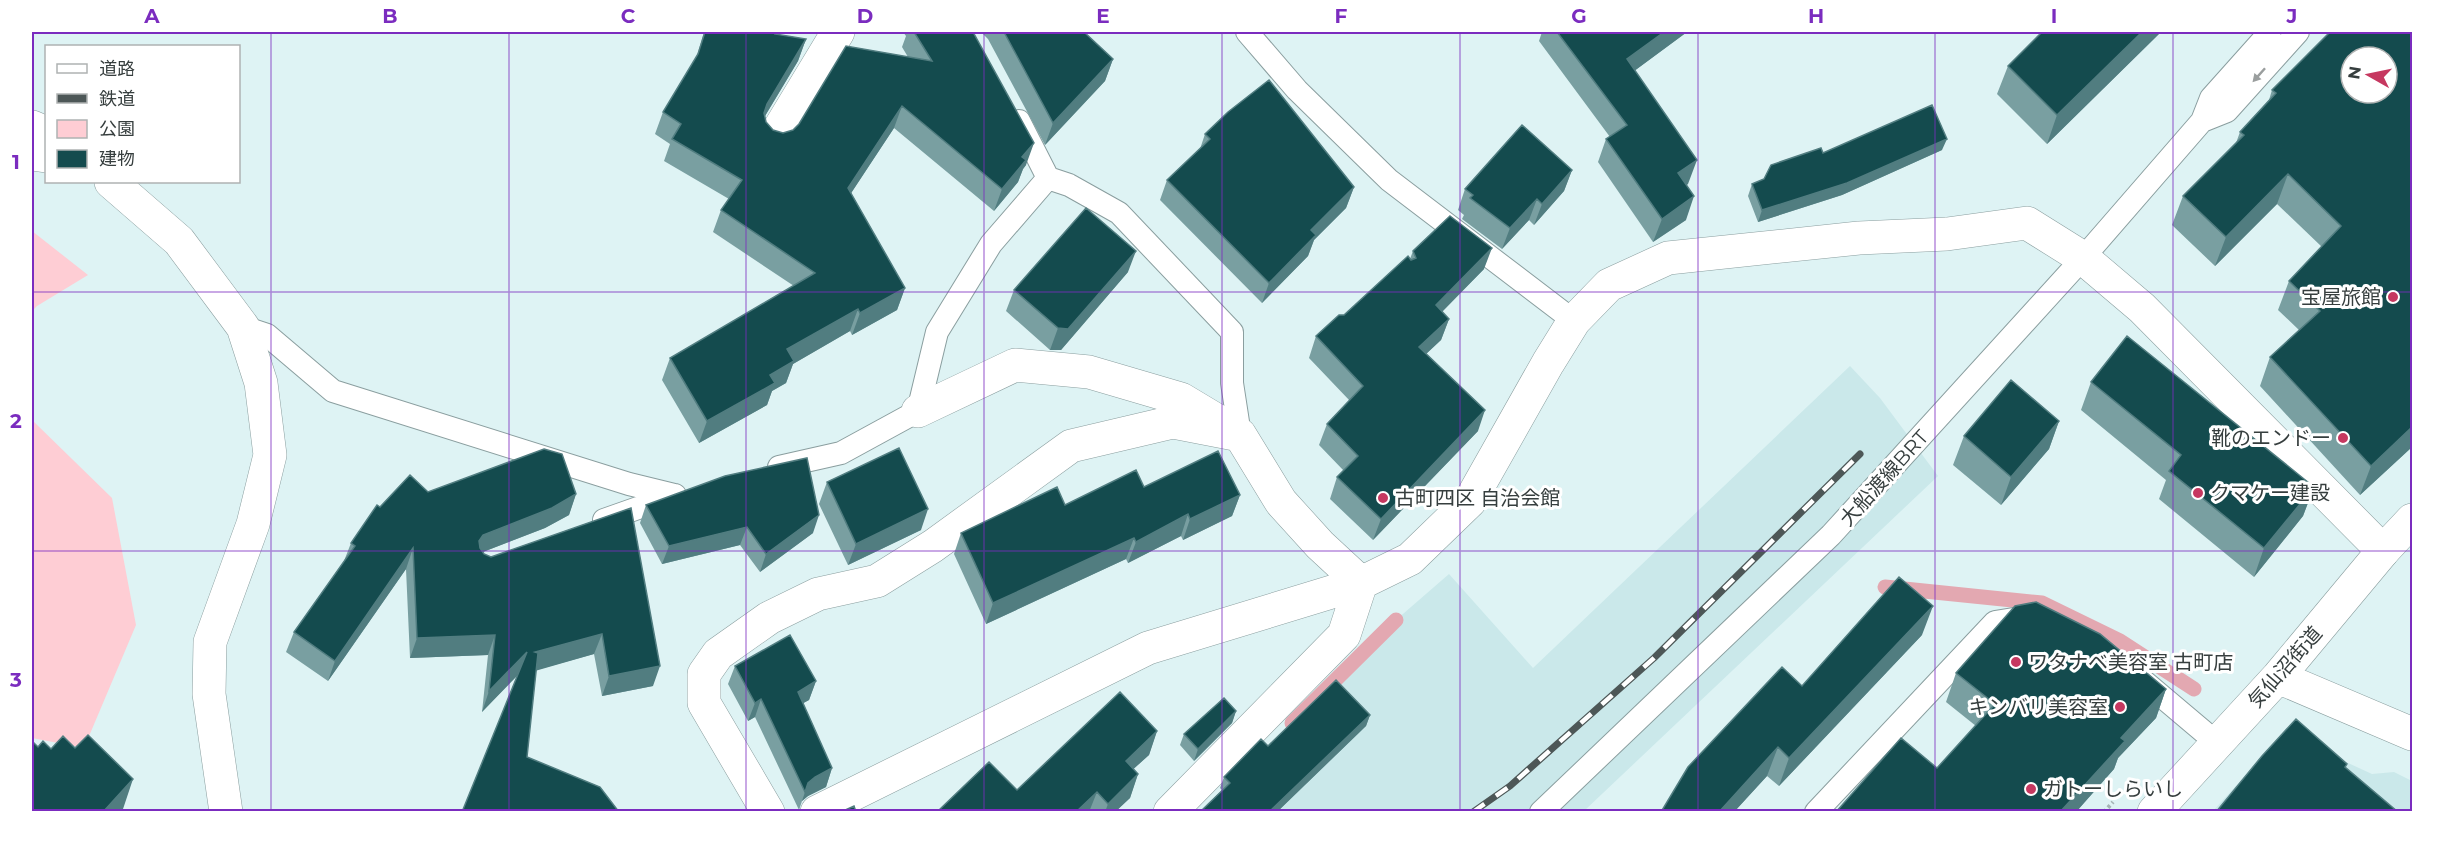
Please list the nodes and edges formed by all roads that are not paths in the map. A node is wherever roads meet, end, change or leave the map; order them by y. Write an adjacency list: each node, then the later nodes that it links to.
1 (838, 32): 7 (street)
2 (1247, 32): 11 (lane)
3 (2270, 32): 6 (lane, 大船渡線BRT)
4 (2298, 32): 6 (lane, 大船渡線BRT, one-way to 6)
5 (1011, 107): 8 (lane)
6 (2202, 121): 10 (lane, 大船渡線BRT)
7 (776, 136)
8 (1048, 178): 13 (lane); 14 (lane)
9 (112, 183): 12 (street)
10 (2083, 258): 11 (street); 18 (street); 29 (lane, 大船渡線BRT)
11 (1574, 321): 19 (street)
12 (243, 327): 17 (lane); 25 (street)
13 (918, 411): 14 (street); 15 (lane)
14 (1240, 435): 19 (street); 26 (street)
15 (761, 471)
16 (2412, 520): 18 (street, 気仙沼街道)
17 (586, 527)
18 (2383, 551): 22 (street, 気仙沼街道)
19 (1361, 583): 27 (street); 28 (street)
20 (2051, 626): 30 (lane)
21 (2120, 662): 24 (lane)
22 (2278, 677): 23 (street); 24 (street, 気仙沼街道)
23 (2412, 734)
24 (2217, 743): 31 (street, 気仙沼街道)
25 (226, 812)
26 (768, 812)
27 (817, 812)
28 (1170, 812)
29 (1542, 812)
30 (1816, 812)
31 (2154, 812)

